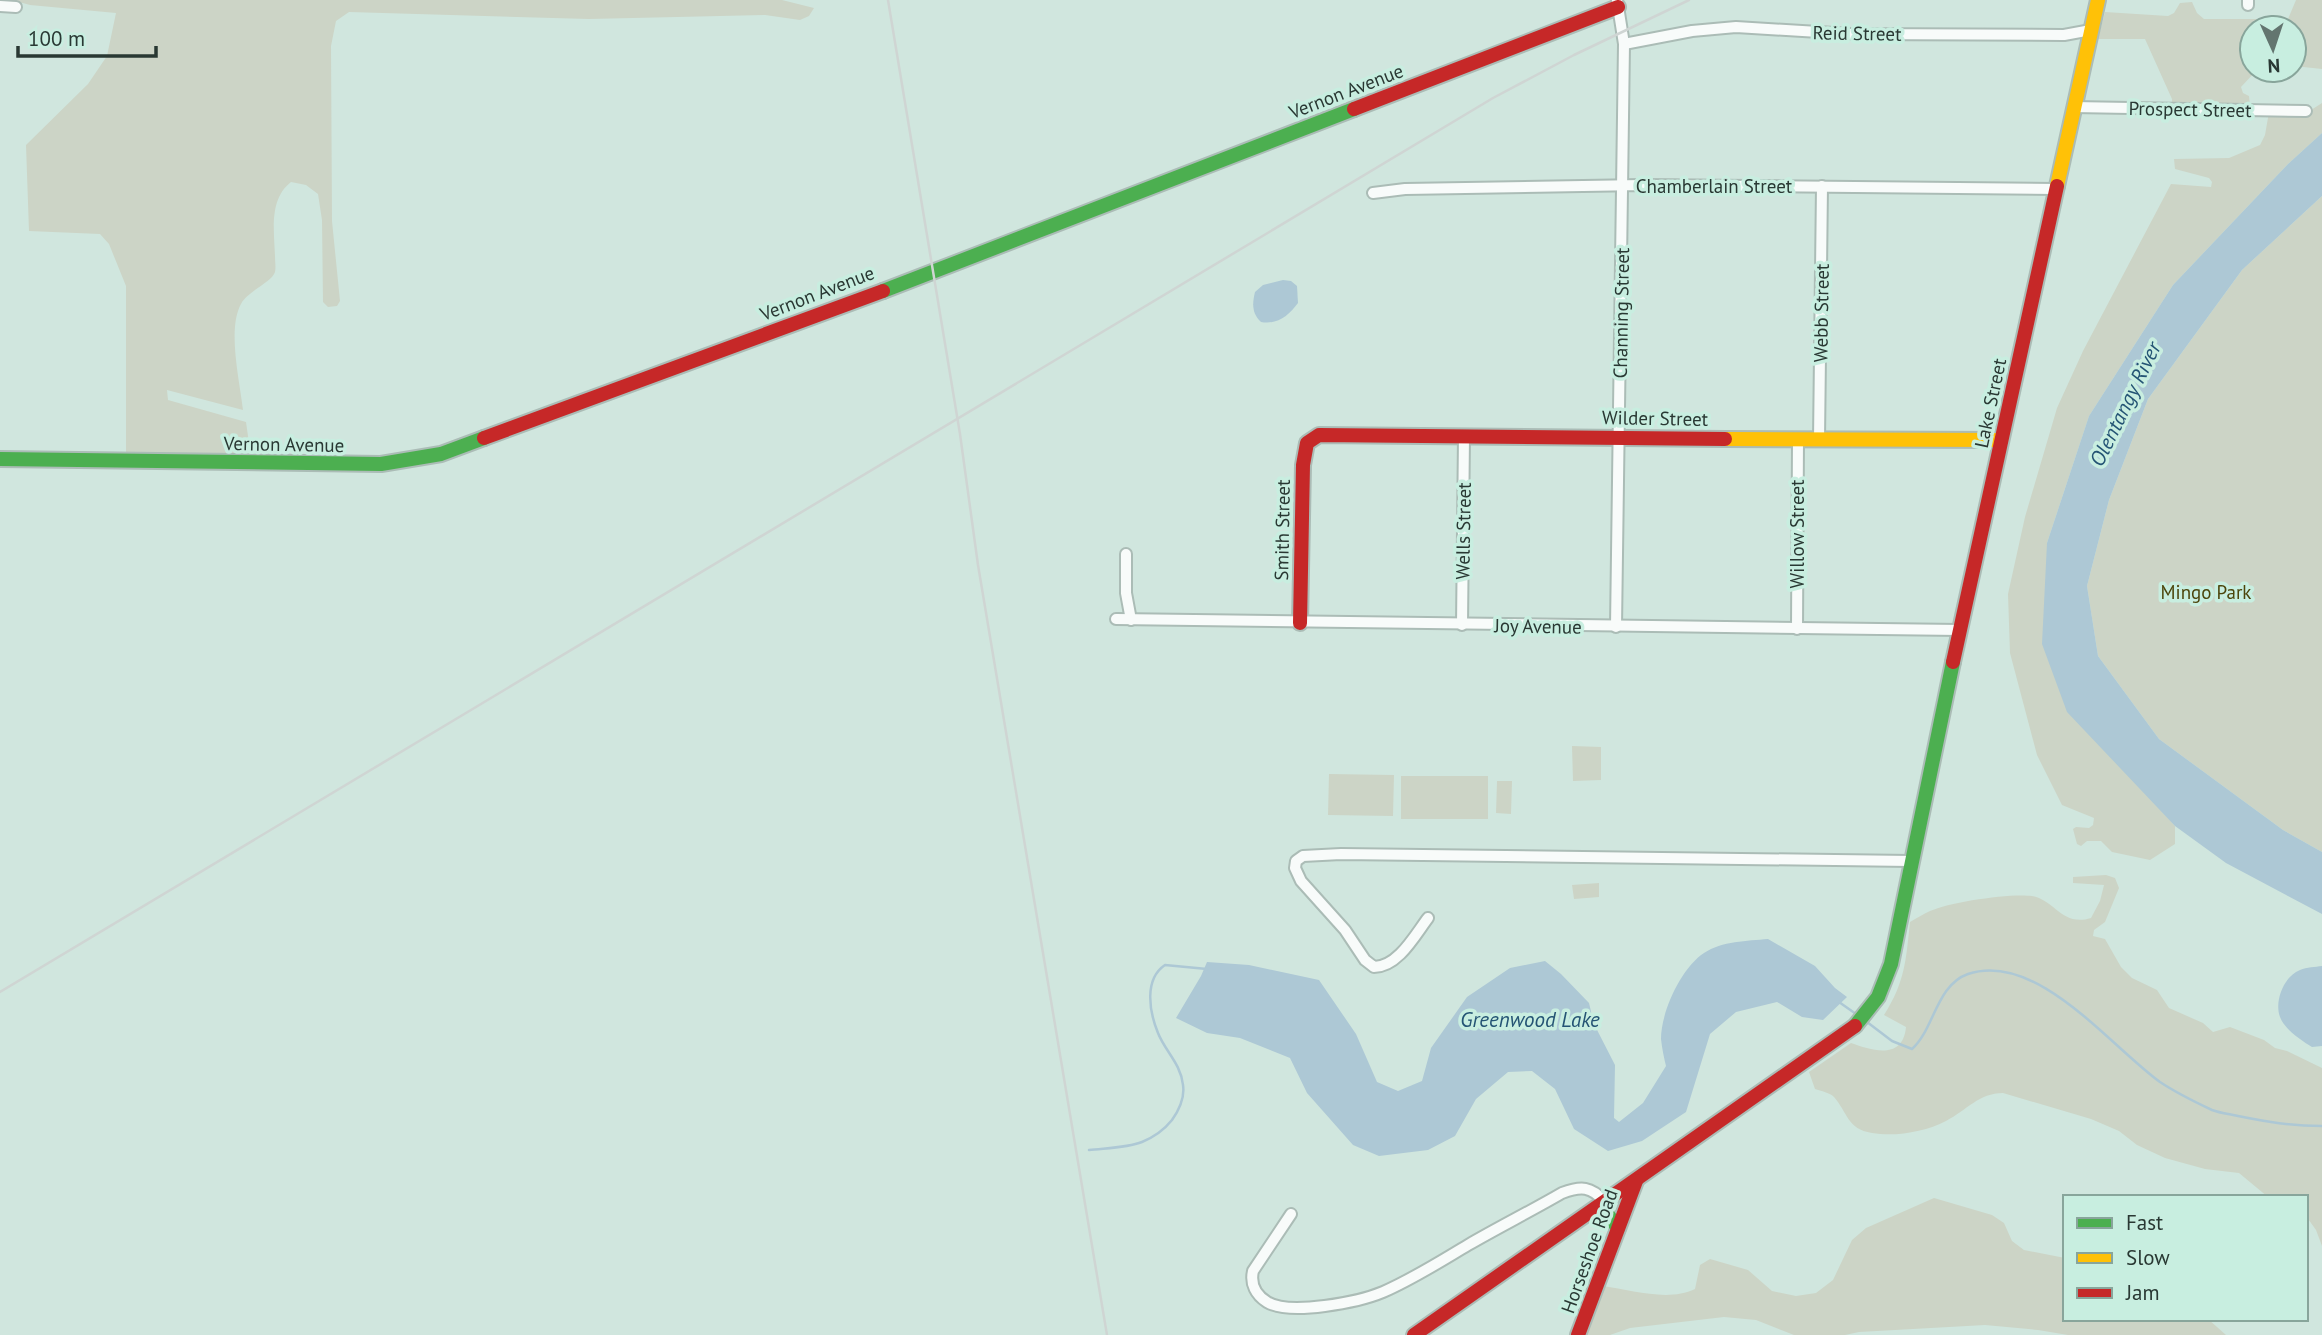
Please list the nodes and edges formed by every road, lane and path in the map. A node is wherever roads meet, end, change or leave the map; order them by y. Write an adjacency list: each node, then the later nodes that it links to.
1 (2098, 0): 5 (street, Lake Street)
2 (1617, 3): 6 (street, Channing Street); 19 (street, Vernon Avenue)
3 (0, 6): 4 (street)
4 (16, 7)
5 (2091, 30): 6 (street, Reid Street); 7 (street, Lake Street)
6 (1625, 44): 9 (street, Channing Street)
7 (2073, 107): 8 (street, Prospect Street); 11 (street, Lake Street)
8 (2306, 111)
9 (1622, 186): 10 (street, Chamberlain Street); 12 (street, Chamberlain Street); 14 (street, Channing Street)
10 (1822, 186): 11 (street, Chamberlain Street); 17 (street, Webb Street)
11 (2056, 189): 18 (street, Lake Street)
12 (1373, 193)
13 (1464, 436): 14 (street, Wilder Street); 15 (street, Wilder Street); 24 (street, Wells Street)
14 (1619, 437): 16 (street, Wilder Street); 25 (street, Channing Street)
15 (1310, 439): 23 (street, Smith Street)
16 (1798, 439): 17 (street, Wilder Street); 26 (street, Willow Street)
17 (1819, 440): 18 (street, Wilder Street)
18 (2001, 440): 27 (street, Lake Street)
19 (0, 459)
20 (1126, 554): 22 (street)
21 (1116, 619): 22 (street, Joy Avenue)
22 (1131, 620): 23 (street, Joy Avenue)
23 (1300, 623): 24 (street, Joy Avenue)
24 (1462, 625): 25 (street, Joy Avenue)
25 (1616, 627): 26 (street, Joy Avenue)
26 (1797, 629): 27 (street, Joy Avenue)
27 (1960, 630): 28 (street, Lake Street)
28 (1911, 860): 29 (street); 30 (street, Lake Street)
29 (1428, 918)
30 (1636, 1181): 31 (street); 34 (street, Horseshoe Road)
31 (1605, 1202): 32 (street); 33 (street)
32 (1590, 1213): 34 (street); 35 (street)
33 (1291, 1214)
34 (1618, 1228): 36 (street, Horseshoe Road)
35 (1414, 1335)
36 (1578, 1335)

